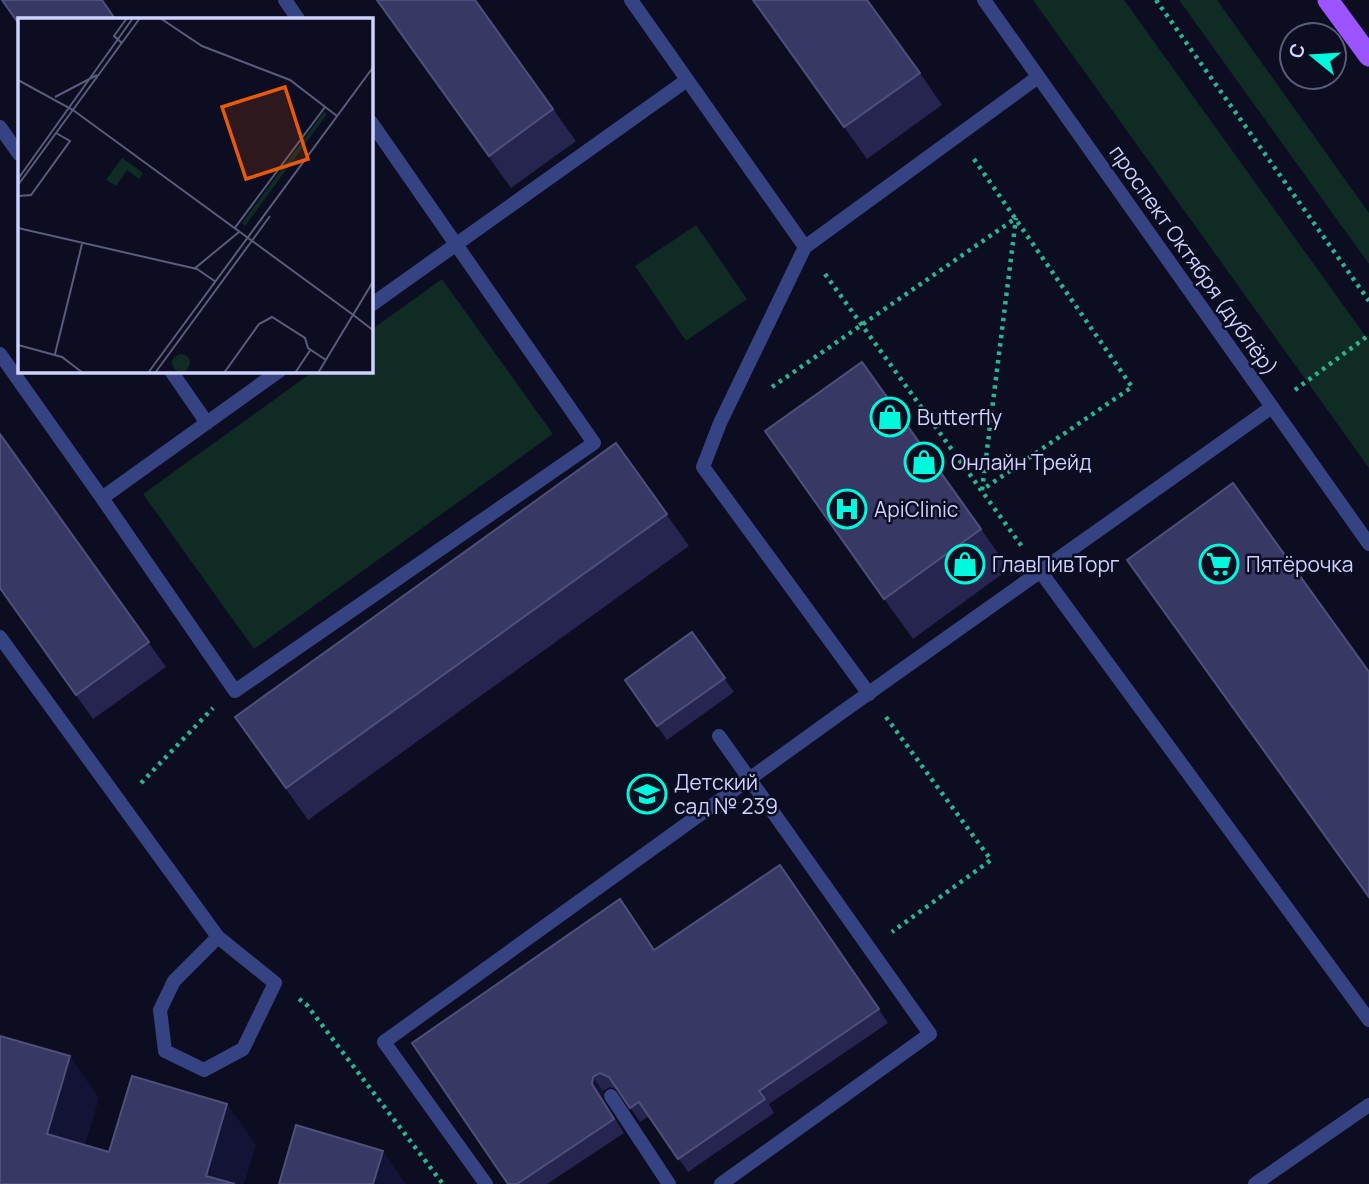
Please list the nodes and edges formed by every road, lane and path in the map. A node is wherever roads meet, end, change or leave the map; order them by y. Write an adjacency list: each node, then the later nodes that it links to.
1 (285, 0): 6 (street)
2 (631, 0): 9 (street)
3 (984, 0): 8 (street, проспект Октября (дублёр))
4 (1156, 0): 17 (path)
5 (1328, 0): 7 (main road)
6 (297, 18)
7 (1369, 57)
8 (1038, 77): 12 (street); 25 (street, проспект Октября (дублёр))
9 (687, 80): 15 (street); 16 (street)
10 (373, 125): 15 (street)
11 (0, 127): 13 (street)
12 (958, 135): 14 (path); 16 (street)
13 (18, 153)
14 (1016, 218): 19 (path); 27 (path); 27 (path)
15 (457, 244): 18 (street); 28 (street)
16 (805, 247): 19 (path); 32 (street)
17 (1369, 301)
18 (373, 305)
19 (862, 325): 24 (path); 27 (path)
20 (1369, 335): 25 (path)
21 (0, 354): 28 (street)
22 (172, 373): 26 (street)
23 (276, 373): 26 (street)
24 (764, 393)
25 (1272, 407): 29 (street, проспект Октября (дублёр)); 30 (street)
26 (207, 423): 28 (street)
27 (982, 491): 30 (path)
28 (102, 498)
29 (1369, 544)
30 (1040, 571): 32 (street); 40 (street)
31 (0, 637): 37 (street)
32 (869, 694): 36 (street); 38 (path)
33 (205, 714): 35 (path)
34 (719, 736): 36 (street)
35 (150, 775)
36 (749, 781): 38 (street); 44 (street)
37 (218, 937): 39 (street); 39 (street)
38 (869, 949): 46 (street)
39 (275, 983): 43 (path)
40 (1369, 1020)
41 (611, 1096): 45 (street)
42 (1369, 1105): 47 (street)
43 (443, 1184)
44 (486, 1184)
45 (668, 1184)
46 (721, 1184)
47 (1255, 1184)

